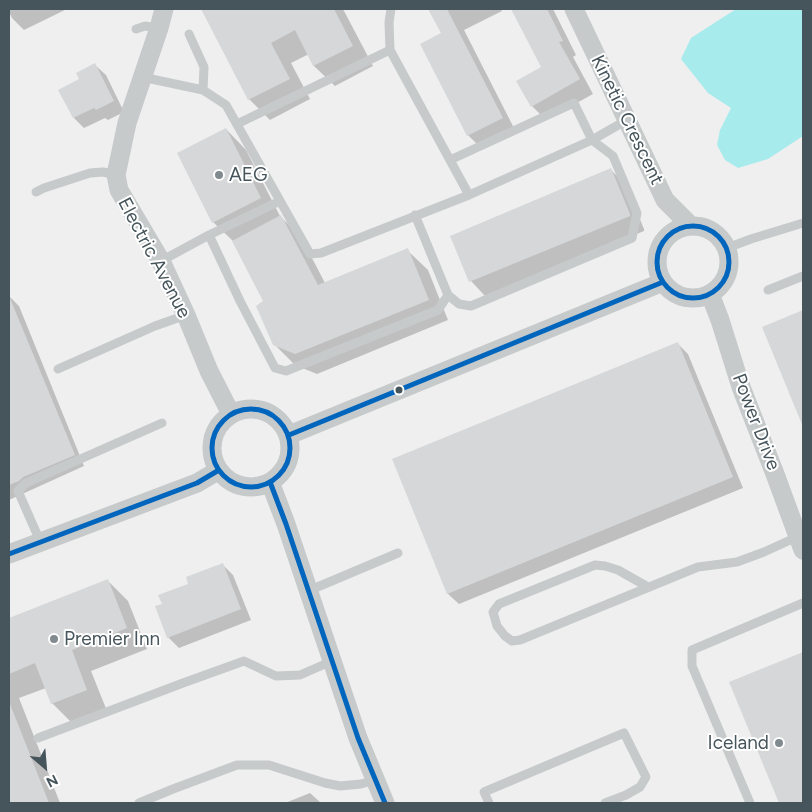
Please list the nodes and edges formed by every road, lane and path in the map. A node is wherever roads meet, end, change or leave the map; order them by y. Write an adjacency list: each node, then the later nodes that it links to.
1 (164, 9): 4 (street, Electric Avenue)
2 (391, 9): 7 (lane)
3 (574, 9): 10 (street, Kinetic Crescent)
4 (159, 28): 5 (lane); 8 (street, Electric Avenue)
5 (136, 29)
6 (189, 34): 9 (lane)
7 (390, 50): 11 (lane); 13 (lane)
8 (142, 77): 9 (lane); 14 (street, Electric Avenue)
9 (203, 90): 11 (lane)
10 (627, 120): 12 (lane); 20 (street, Kinetic Crescent)
11 (237, 124): 17 (lane)
12 (592, 140): 13 (lane); 16 (lane); 28 (lane)
13 (450, 160): 16 (lane)
14 (116, 175): 15 (lane); 23 (street, Electric Avenue)
15 (36, 192)
16 (469, 195): 18 (lane)
17 (280, 201): 18 (lane); 21 (lane)
18 (415, 215): 28 (lane)
19 (803, 223): 22 (lane)
20 (690, 226): 22 (street); 25 (street)
21 (209, 235): 23 (lane); 28 (lane)
22 (727, 248): 27 (street)
23 (161, 261): 29 (street, Electric Avenue)
24 (803, 276): 26 (lane)
25 (663, 282): 27 (street); 33 (street)
26 (768, 290)
27 (710, 294): 36 (street, Power Drive)
28 (448, 295)
29 (186, 315): 30 (lane); 31 (street, Electric Avenue)
30 (58, 369)
31 (231, 414): 33 (street); 34 (street)
32 (162, 423): 37 (lane)
33 (289, 435): 35 (street)
34 (219, 470): 35 (street); 37 (street)
35 (270, 482): 41 (street)
36 (801, 540): 40 (lane)
37 (40, 541): 39 (street)
38 (398, 552): 41 (lane)
39 (9, 554)
40 (648, 588): 40 (lane)
41 (308, 591): 43 (street)
42 (803, 603): 50 (lane)
43 (332, 661): 44 (lane); 45 (street)
44 (38, 738)
45 (375, 780): 46 (lane); 47 (street)
46 (140, 803)
47 (385, 803)
48 (489, 803): 49 (lane)
49 (605, 803)
50 (750, 803)

